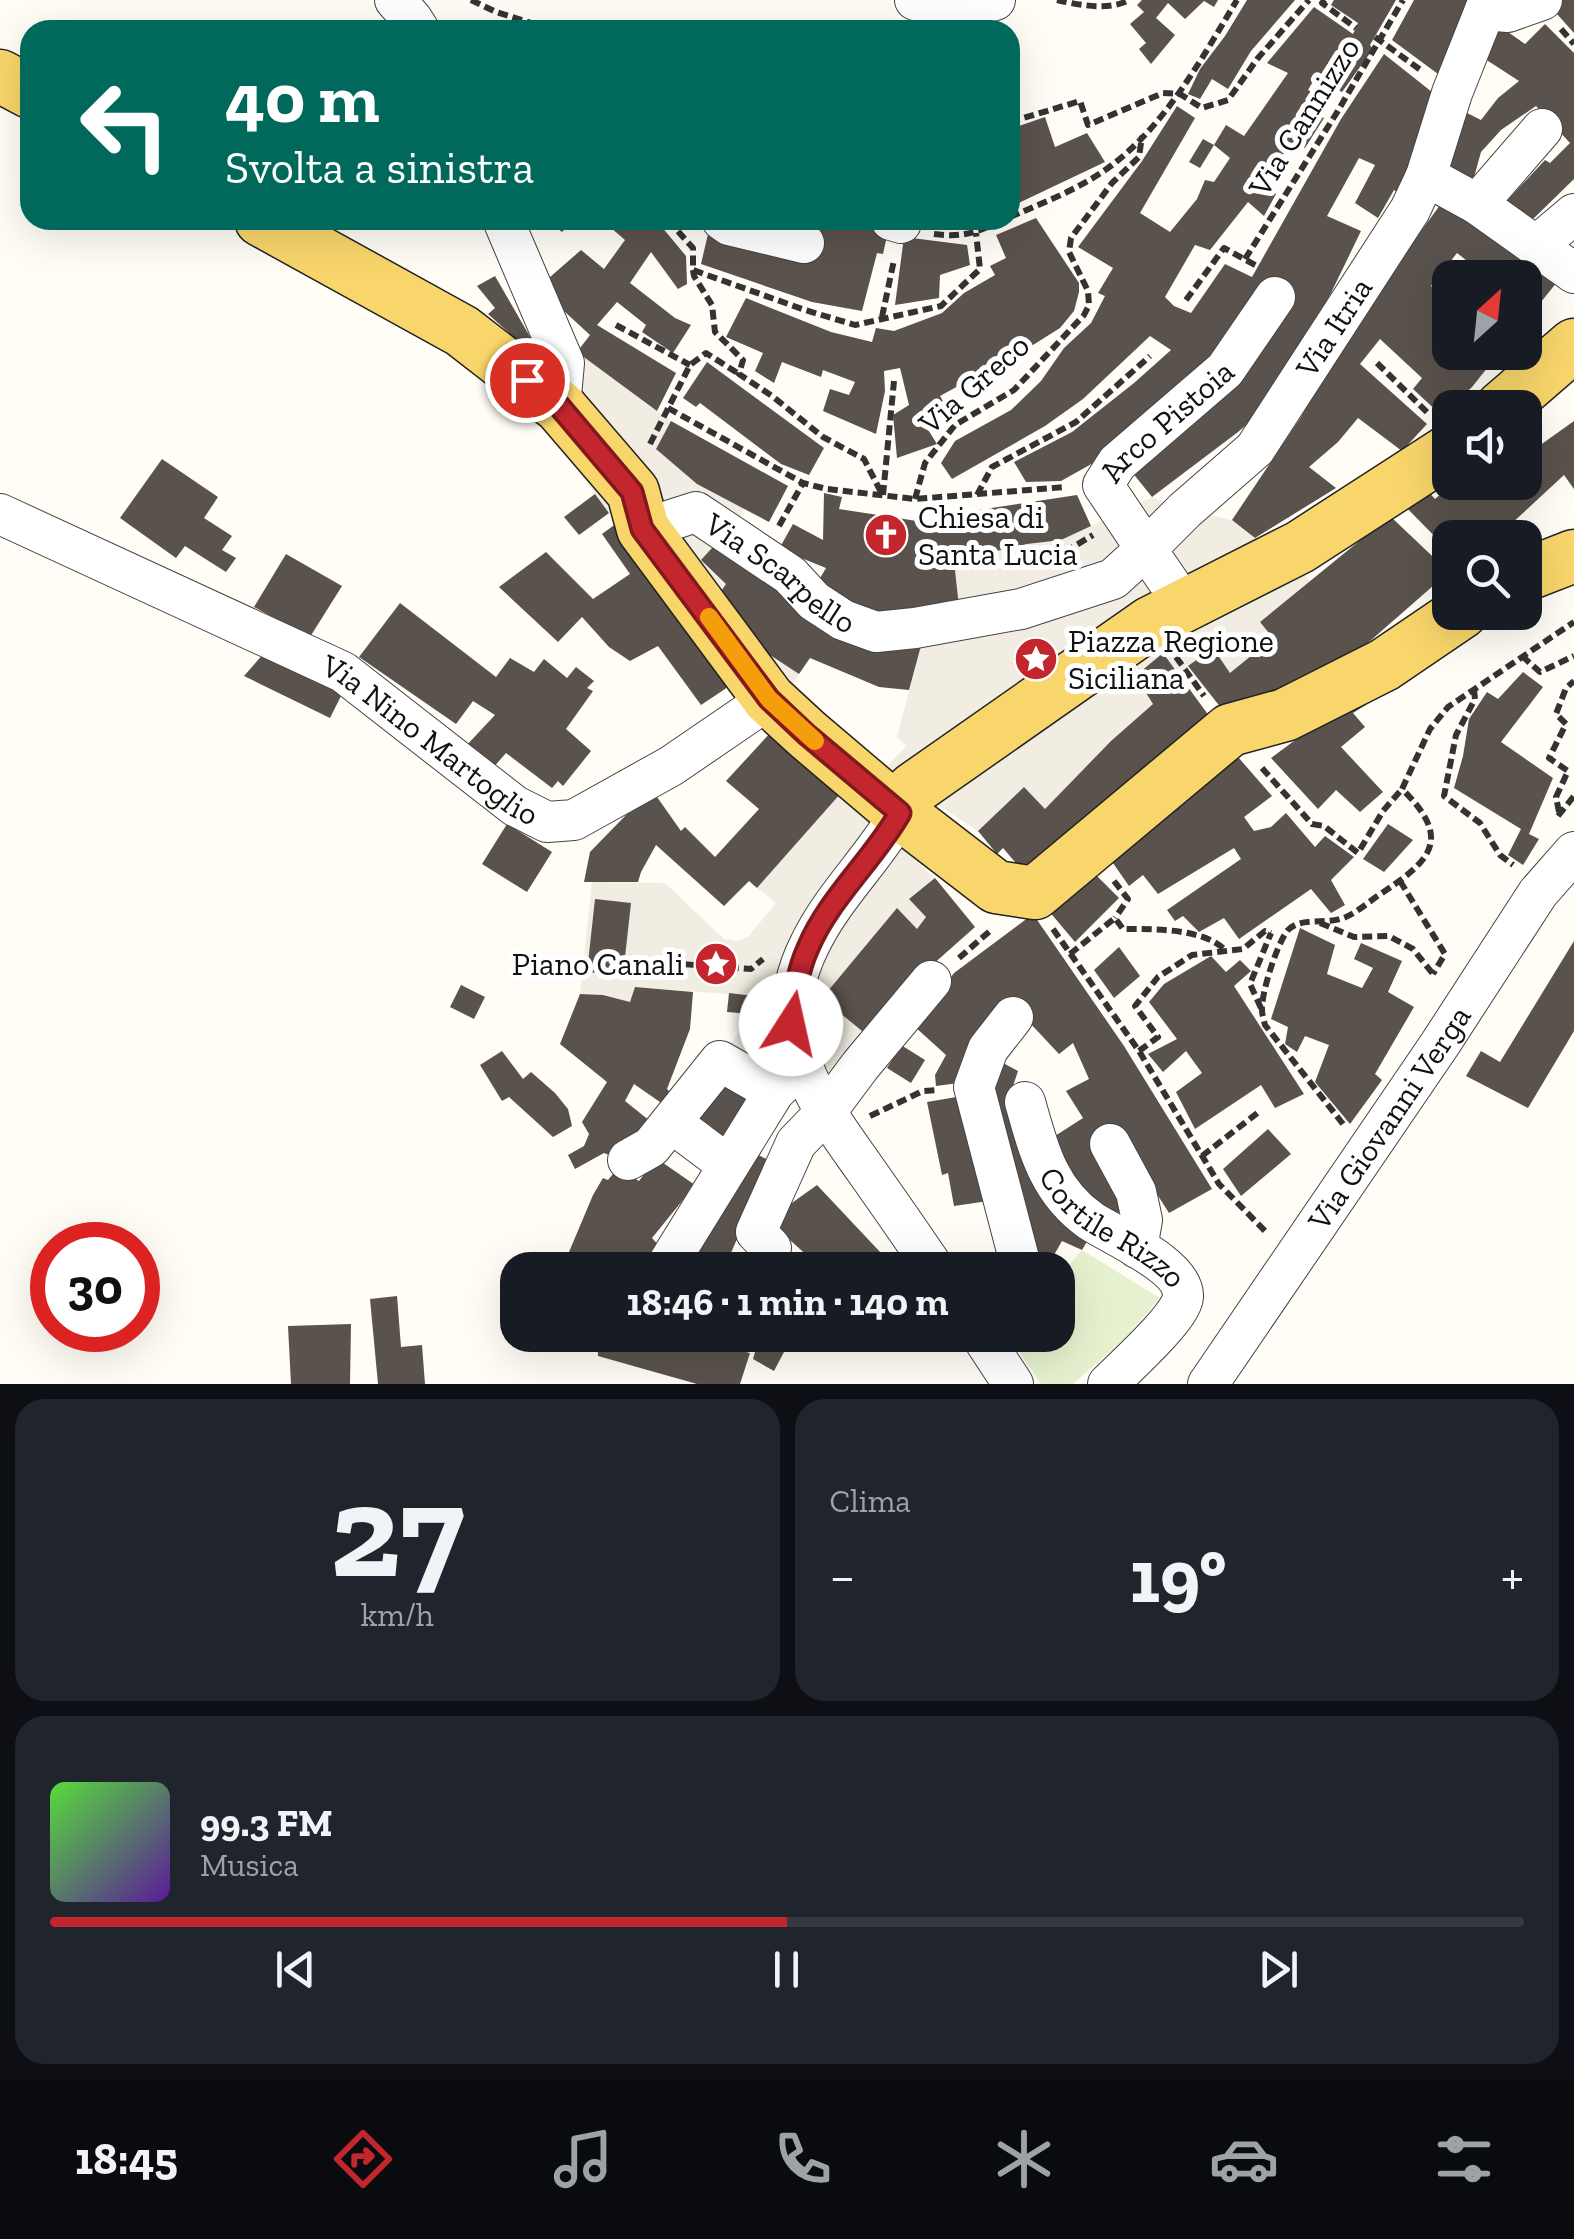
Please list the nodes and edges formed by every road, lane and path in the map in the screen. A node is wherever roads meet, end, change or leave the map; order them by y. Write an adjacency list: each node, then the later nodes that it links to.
1 (395, 0): 13 (street)
2 (470, 0): 14 (path)
3 (915, 0): 4 (street)
4 (995, 0)
5 (1057, 0): 6 (path)
6 (1129, 0)
7 (1237, 0): 18 (path)
8 (1309, 0): 18 (path)
9 (1326, 0): 15 (path)
10 (1403, 0): 16 (path, Via Cannizzo)
11 (1542, 0): 12 (street)
12 (1487, 5): 17 (street, Via Itria)
13 (413, 20)
14 (521, 20)
15 (1356, 28)
16 (1378, 39): 17 (path); 37 (path, Via Cannizzo)
17 (1452, 93): 22 (street, Via Itria)
18 (1180, 94): 19 (path); 21 (path)
19 (1020, 119)
20 (1542, 129): 23 (street)
21 (1142, 136): 24 (path); 55 (path, Via Greco)
22 (1426, 176): 23 (street); 58 (street, Via Itria)
23 (1477, 204): 33 (street)
24 (1020, 213)
25 (1574, 214): 33 (street)
26 (279, 230): 47 (main road)
27 (507, 230): 47 (street)
28 (677, 230): 34 (path)
29 (750, 230): 32 (street)
30 (895, 230): 38 (path)
31 (983, 230): 38 (path)
32 (804, 243)
33 (1536, 246): 35 (street)
34 (693, 270): 38 (path); 44 (path)
35 (1574, 273)
36 (1274, 296): 52 (street, Arco Pistoia)
37 (1186, 300)
38 (882, 318)
39 (616, 325): 43 (path)
40 (1574, 345): 46 (main road)
41 (1150, 356): 53 (path)
42 (1378, 363): 49 (path)
43 (690, 365): 44 (path); 48 (path)
44 (740, 374): 54 (path)
45 (894, 381): 54 (path)
46 (1522, 390)
47 (560, 407): 57 (main road)
48 (668, 408): 50 (path); 54 (path)
49 (1432, 423)
50 (654, 432)
51 (1432, 445): 61 (main road)
52 (1103, 485): 53 (path); 58 (street, Arco Pistoia)
53 (977, 495): 55 (path)
54 (883, 496): 55 (path)
55 (915, 499)
56 (0, 514): 68 (street, Via Nino Martoglio)
57 (642, 529): 58 (street, Via Scarpello); 68 (main road)
58 (1146, 549): 61 (street)
59 (1574, 556): 60 (main road)
60 (1542, 568)
61 (1168, 615): 69 (path); 72 (main road)
62 (1574, 622): 64 (path)
63 (1436, 630): 69 (main road)
64 (1522, 656): 65 (path); 67 (path)
65 (1574, 656)
66 (1574, 681): 73 (path)
67 (1474, 688): 70 (path); 75 (path)
68 (769, 699): 72 (main road)
69 (1230, 730): 77 (main road)
70 (1402, 790): 71 (path); 76 (path)
71 (1284, 794)
72 (900, 813): 77 (main road); 89 (street)
73 (1560, 814)
74 (1574, 852): 96 (street, Via Giovanni Verga)
75 (1526, 875)
76 (1400, 881): 78 (path); 83 (path)
77 (1034, 894): 80 (path); 85 (path)
78 (1314, 920): 83 (path); 86 (path)
79 (1226, 950): 80 (path); 86 (path); 88 (path)
80 (1070, 954): 88 (path)
81 (654, 962): 82 (path)
82 (751, 968)
83 (1433, 974): 84 (path)
84 (1443, 981)
85 (931, 982): 94 (street)
86 (1261, 1008): 96 (path)
87 (1013, 1017): 90 (street)
88 (1139, 1051): 97 (path)
89 (787, 1079): 93 (street); 94 (street); 99 (street)
90 (974, 1087): 94 (path); 104 (street)
91 (1024, 1102): 100 (street, Cortile Rizzo)
92 (1260, 1111): 97 (path)
93 (672, 1122): 98 (street); 99 (street)
94 (831, 1122): 102 (street); 103 (street)
95 (1110, 1144): 100 (street)
96 (1365, 1153): 105 (street, Via Giovanni Verga)
97 (1202, 1156): 105 (path)
98 (628, 1160)
99 (728, 1165): 101 (street)
100 (1137, 1248): 108 (street, Cortile Rizzo)
101 (675, 1252)
102 (769, 1252)
103 (923, 1252)
104 (1017, 1252)
105 (1293, 1259): 109 (street, Via Giovanni Verga)
106 (993, 1352): 107 (street)
107 (1014, 1384)
108 (1108, 1384)
109 (1208, 1384)

